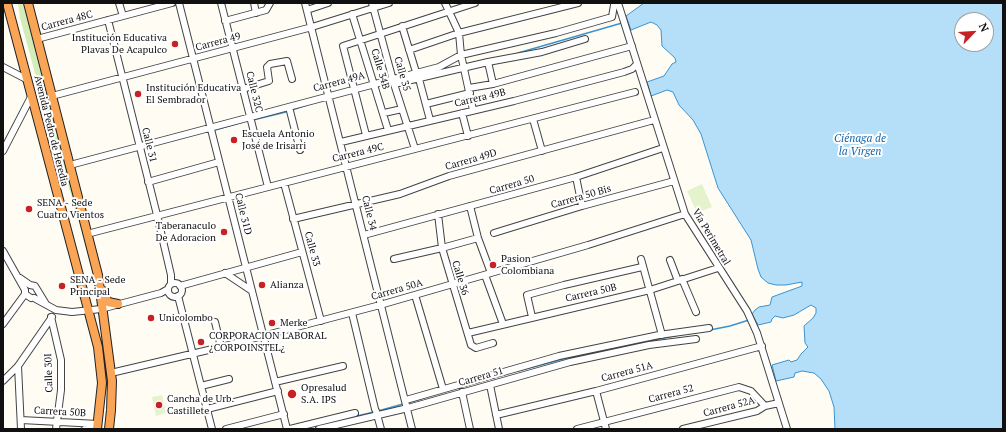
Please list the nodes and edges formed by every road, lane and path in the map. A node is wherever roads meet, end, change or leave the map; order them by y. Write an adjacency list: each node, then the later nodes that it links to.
1 (7, 3): 45 (highway, Avenida Pedro de Heredia)
2 (28, 3): 28 (highway, Avenida Pedro de Heredia)
3 (119, 3): 21 (street)
4 (172, 3): 21 (street, Carrera 48C)
5 (179, 3): 35 (street, Calle 31D)
6 (221, 3): 23 (street, Calle 32C)
7 (254, 3): 19 (street)
8 (305, 3): 17 (street, Calle 34)
9 (328, 3): 17 (street)
10 (389, 3): 16 (street, Carrera 49)
11 (445, 3): 18 (street)
12 (475, 3): 18 (street)
13 (578, 3): 27 (street)
14 (617, 3): 31 (street, Vía Perimetral); 34 (street, Carrera 49A)
15 (270, 5): 19 (street)
16 (372, 5): 20 (street, Carrera 49); 26 (street, Calle 35)
17 (307, 10): 25 (street, Calle 34)
18 (448, 11): 24 (street); 27 (street)
19 (256, 13): 23 (street)
20 (352, 14): 25 (street, Carrera 49); 30 (street, Calle 34B)
21 (123, 16): 22 (street, Carrera 48C)
22 (108, 20): 28 (street, Carrera 48C); 41 (street, Calle 31)
23 (225, 21): 32 (street, Calle 32C)
24 (402, 26): 26 (street); 33 (street)
25 (312, 27): 32 (street, Carrera 49); 55 (street, Calle 34)
26 (381, 33): 30 (street); 42 (street, Calle 35)
27 (459, 33): 33 (street); 34 (street)
28 (37, 39): 54 (highway, Avenida Pedro de Heredia)
29 (585, 39): 36 (street)
30 (361, 40): 46 (street, Calle 34B); 50 (street)
31 (632, 46): 37 (street, Vía Perimetral); 48 (street)
32 (233, 49): 35 (street, Carrera 49); 49 (street, Calle 32C)
33 (409, 50): 40 (street)
34 (461, 55): 39 (street); 40 (street, Carrera 49A)
35 (193, 59): 41 (street, Carrera 49); 67 (street, Calle 31D)
36 (488, 62): 39 (street); 48 (street)
37 (638, 64): 59 (street, Carrera 49B); 65 (street, Vía Perimetral)
38 (3, 67): 45 (street)
39 (463, 68): 44 (street); 51 (street)
40 (416, 72): 42 (street, Carrera 49A)
41 (122, 78): 54 (street, Carrera 49); 72 (street, Calle 31)
42 (393, 78): 46 (street, Carrera 49A); 47 (street, Calle 35)
43 (292, 79): 49 (street)
44 (420, 79): 47 (street); 56 (street)
45 (28, 80): 53 (highway, Avenida Pedro de Heredia)
46 (373, 83): 50 (street, Carrera 49A); 60 (street, Calle 34B)
47 (394, 84): 58 (street, Calle 35)
48 (493, 84): 51 (street)
49 (243, 89): 62 (street, Calle 32C)
50 (353, 89): 55 (street, Carrera 49A); 69 (street)
51 (469, 91): 56 (street); 59 (street)
52 (635, 92): 63 (street, Carrera 49C)
53 (32, 95): 74 (street); 125 (highway, Avenida Pedro de Heredia)
54 (52, 96): 79 (highway, Avenida Pedro de Heredia)
55 (328, 96): 57 (street, Carrera 49A); 71 (street, Calle 34)
56 (426, 104): 64 (street)
57 (289, 107): 62 (street, Carrera 49A); 76 (street)
58 (402, 109): 60 (street); 66 (street, Calle 35)
59 (473, 110): 61 (street, Carrera 49B)
60 (384, 113): 68 (street, Calle 34B)
61 (462, 113): 64 (street, Carrera 49B); 70 (street)
62 (250, 118): 67 (street, Carrera 49A); 85 (street, Calle 32C)
63 (533, 119): 70 (street, Carrera 49C); 77 (street)
64 (430, 120): 66 (street, Carrera 49B)
65 (654, 120): 73 (street, Vía Perimetral); 77 (street, Carrera 49D)
66 (408, 125): 68 (street, Carrera 49B); 75 (street, Calle 35)
67 (211, 129): 72 (street, Carrera 49A); 78 (street, Calle 31D)
68 (388, 130): 69 (street, Carrera 49B)
69 (366, 135): 71 (street, Carrera 49B)
70 (468, 136): 75 (street, Carrera 49C)
71 (341, 142): 80 (street, Calle 34)
72 (139, 147): 79 (street, Carrera 49A); 82 (street, Calle 31)
73 (663, 148): 81 (street, Carrera 50); 83 (street, Vía Perimetral)
74 (4, 149)
75 (416, 149): 80 (street, Carrera 49C)
76 (300, 150)
77 (542, 151): 87 (street, Carrera 49D)
78 (219, 162): 82 (street); 86 (street, Calle 31D)
79 (70, 165): 95 (highway, Avenida Pedro de Heredia)
80 (347, 167): 84 (street, Carrera 49C); 87 (street, Calle 34)
81 (576, 177): 88 (street, Carrera 50); 89 (street)
82 (148, 182): 92 (street, Calle 31)
83 (674, 182): 89 (street, Carrera 50 Bis); 91 (street, Vía Perimetral)
84 (284, 183): 85 (street, Carrera 49C); 93 (street, Calle 33)
85 (268, 187): 86 (street, Carrera 49C)
86 (228, 197): 92 (street, Carrera 49C); 104 (street, Calle 31D)
87 (357, 205): 93 (street, Carrera 49D); 96 (street, Calle 34)
88 (470, 206): 90 (street, Carrera 50); 97 (street)
89 (582, 206): 94 (street, Carrera 50 Bis)
90 (438, 214): 96 (street, Carrera 50); 98 (street, Calle 36)
91 (684, 214): 106 (street, Vía Perimetral); 108 (street, Carrera 50A)
92 (157, 215): 95 (street, Carrera 49C); 113 (street, Calle 31)
93 (293, 219): 100 (street, Calle 33)
94 (494, 233)
95 (87, 234): 109 (highway, Avenida Pedro de Heredia)
96 (364, 235): 121 (street, Calle 34)
97 (478, 238): 98 (street); 108 (street)
98 (442, 248): 101 (street); 111 (street, Calle 36)
99 (3, 251): 114 (street)
100 (302, 252): 104 (street); 130 (street, Calle 33)
101 (394, 259)
102 (641, 259): 105 (street)
103 (670, 260): 110 (street)
104 (246, 267): 107 (street); 116 (street, Calle 31D)
105 (642, 267): 115 (street); 128 (street)
106 (718, 268): 110 (street, Carrera 50B); 140 (street, Vía Perimetral)
107 (225, 273): 113 (street); 116 (street)
108 (488, 274): 111 (street, Carrera 50A); 133 (street)
109 (98, 279): 120 (highway); 123 (highway, Avenida Pedro de Heredia)
110 (680, 280): 115 (street, Carrera 50B); 126 (street)
111 (451, 284): 117 (street, Carrera 50A); 135 (street, Calle 36)
112 (37, 289): 114 (street); 118 (street); 119 (street)
113 (176, 289): 120 (street); 142 (street, Calle 31)
114 (27, 290): 118 (street); 122 (street)
115 (650, 290): 128 (street, Carrera 50B); 136 (street)
116 (252, 291): 137 (street, Calle 31D)
117 (415, 295): 121 (street, Carrera 50A); 151 (street)
118 (33, 298): 119 (street); 122 (street)
119 (46, 304): 124 (street)
120 (118, 304): 123 (street)
121 (380, 305): 127 (street, Carrera 50A); 156 (street, Calle 34)
122 (18, 306): 132 (street)
123 (101, 309): 125 (street); 145 (highway, Avenida Pedro de Heredia)
124 (56, 310): 125 (street); 129 (street)
125 (89, 310): 167 (highway, Avenida Pedro de Heredia)
126 (696, 312)
127 (352, 313): 130 (street, Carrera 50A); 159 (street)
128 (532, 316): 133 (street, Carrera 50B)
129 (51, 317): 143 (street); 164 (street, Calle 30I)
130 (321, 321): 137 (street, Carrera 50A)
131 (215, 322): 141 (street)
132 (3, 324)
133 (503, 324): 135 (street, Carrera 50B)
134 (709, 328): 136 (street)
135 (468, 333): 139 (street, Calle 36)
136 (662, 335): 152 (street)
137 (264, 336): 141 (street, Carrera 50A); 148 (street, Calle 31D)
138 (696, 339): 149 (street, Carrera 51)
139 (494, 343)
140 (762, 346): 154 (street, Carrera 51A); 155 (street, Vía Perimetral)
141 (221, 347): 142 (street, Carrera 50A)
142 (193, 354): 145 (street, Carrera 50A); 150 (street, Calle 31)
143 (18, 366): 147 (street); 163 (street)
144 (343, 366): 148 (street)
145 (111, 373): 171 (highway, Avenida Pedro de Heredia)
146 (229, 379): 150 (street)
147 (3, 380)
148 (275, 382): 153 (street, Calle 31D)
149 (490, 385): 152 (street, Carrera 51); 162 (street)
150 (201, 386): 158 (street, Calle 31)
151 (443, 389): 152 (street); 156 (street)
152 (459, 390): 156 (street, Carrera 51); 178 (street)
153 (278, 391): 158 (street); 161 (street, Calle 31D)
154 (596, 391): 162 (street, Carrera 51A); 165 (street)
155 (779, 403): 157 (street, Carrera 52A); 183 (street, Vía Perimetral)
156 (407, 404): 159 (street, Carrera 51); 177 (street, Calle 34)
157 (765, 406): 165 (street, Carrera 52); 182 (street, Carrera 52A)
158 (207, 409): 172 (street, Calle 31)
159 (376, 412): 166 (street, Carrera 51); 176 (street)
160 (355, 413): 166 (street, Carrera 51)
161 (284, 414): 173 (street); 174 (street, Calle 31D)
162 (496, 415): 179 (street)
163 (20, 420): 164 (street, Carrera 50B); 168 (street)
164 (57, 422): 167 (street, Carrera 50B); 169 (street, Calle 30I)
165 (604, 422): 180 (street, Carrera 52); 181 (street)
166 (333, 423): 174 (street, Carrera 51); 175 (street, Carrera 51)
167 (98, 426): 170 (street)
168 (21, 429)
169 (56, 429)
170 (85, 429)
171 (109, 429)
172 (212, 429)
173 (226, 429)
174 (289, 429)
175 (319, 429)
176 (381, 429)
177 (412, 429)
178 (470, 429)
179 (500, 429)
180 (577, 429)
181 (606, 429)
182 (683, 429)
183 (787, 429)

